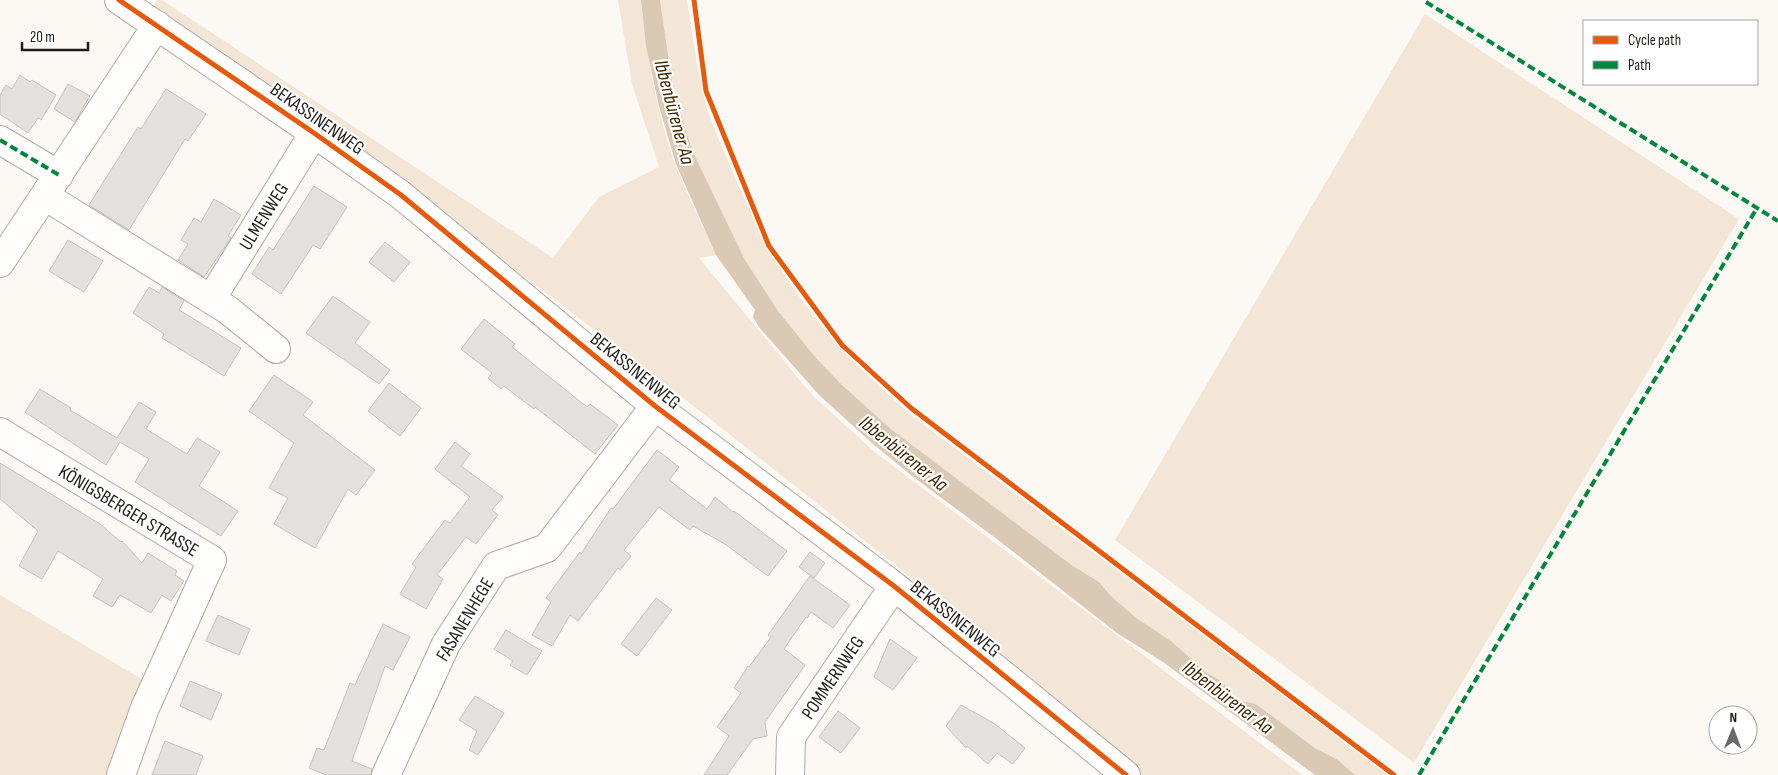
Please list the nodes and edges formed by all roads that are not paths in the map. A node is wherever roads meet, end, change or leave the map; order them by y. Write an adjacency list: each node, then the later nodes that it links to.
1 (119, 0): 2 (street, BEKASSINENWEG)
2 (157, 25): 3 (street, BEKASSINENWEG); 5 (street)
3 (314, 133): 7 (street, ULMENWEG); 9 (street, BEKASSINENWEG)
4 (0, 140): 5 (street)
5 (52, 186): 6 (street); 7 (street)
6 (0, 263)
7 (211, 298): 8 (street)
8 (276, 349)
9 (655, 406): 11 (street, BEKASSINENWEG); 13 (street, FASANENHEGE)
10 (0, 432): 12 (street, KÖNIGSBERGER STRASSE)
11 (894, 586): 14 (street, POMMERNWEG); 15 (street, BEKASSINENWEG)
12 (121, 775)
13 (386, 775)
14 (790, 775)
15 (1126, 775)

